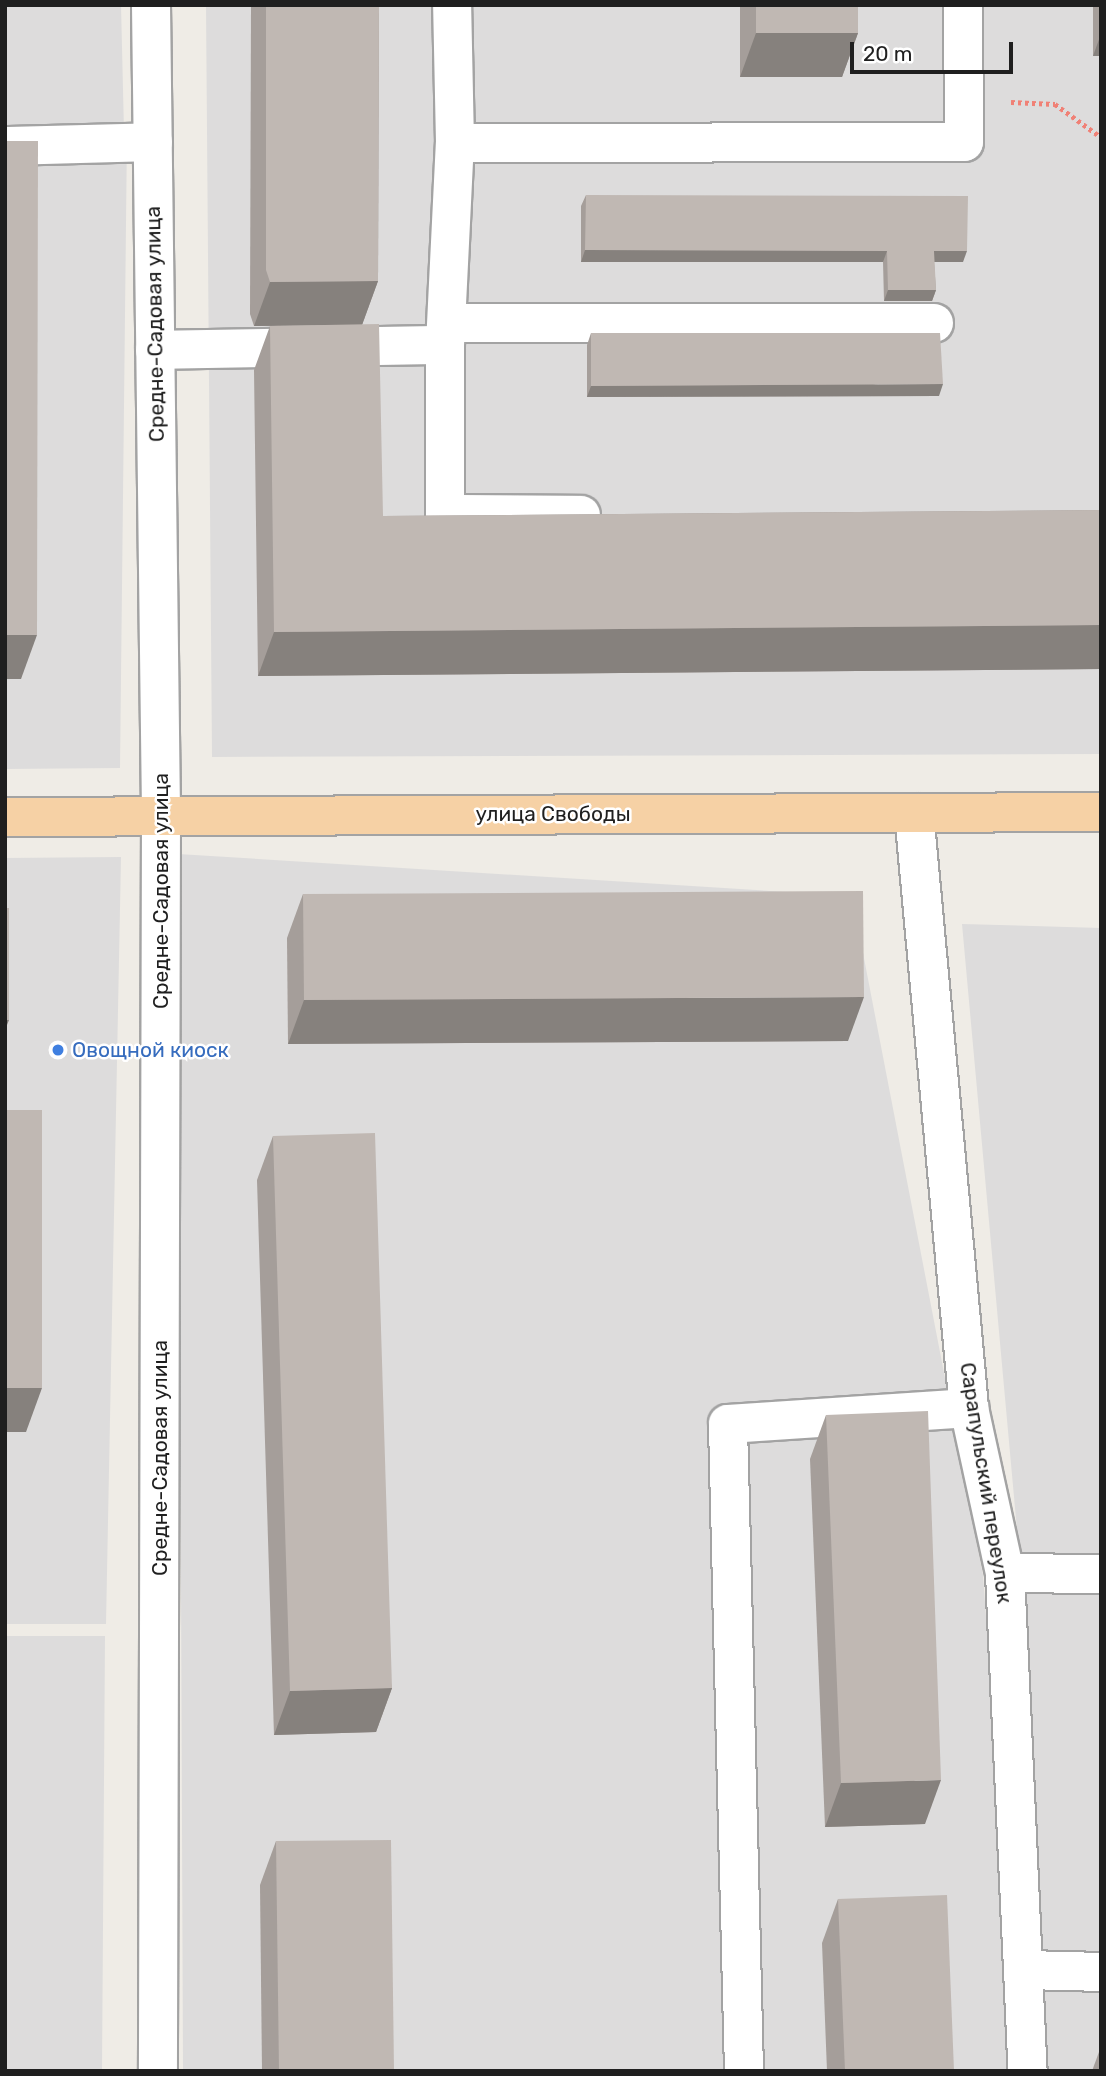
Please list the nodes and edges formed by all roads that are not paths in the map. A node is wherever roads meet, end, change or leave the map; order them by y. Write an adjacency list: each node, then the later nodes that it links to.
1 (151, 5): 4 (street, Средне-Садовая улица)
2 (452, 5): 5 (street)
3 (963, 5): 5 (street)
4 (153, 142): 6 (street); 9 (street, Средне-Садовая улица)
5 (455, 143): 8 (street)
6 (5, 146)
7 (934, 323): 8 (street)
8 (446, 334): 9 (street); 10 (street)
9 (155, 350): 13 (street, Средне-Садовая улица)
10 (612, 515)
11 (1101, 812): 12 (main road, улица Свободы)
12 (914, 813): 13 (main road, улица Свободы); 15 (street, Сарапульский переулок)
13 (161, 816): 14 (main road, улица Свободы); 20 (street, Средне-Садовая улица)
14 (5, 817)
15 (969, 1408): 16 (street, Сарапульский переулок); 21 (street)
16 (1005, 1573): 17 (street); 18 (street, Сарапульский переулок)
17 (1101, 1574)
18 (1026, 1970): 19 (street); 22 (street, Сарапульский переулок)
19 (1101, 1972)
20 (158, 2071)
21 (744, 2071)
22 (1028, 2071)

